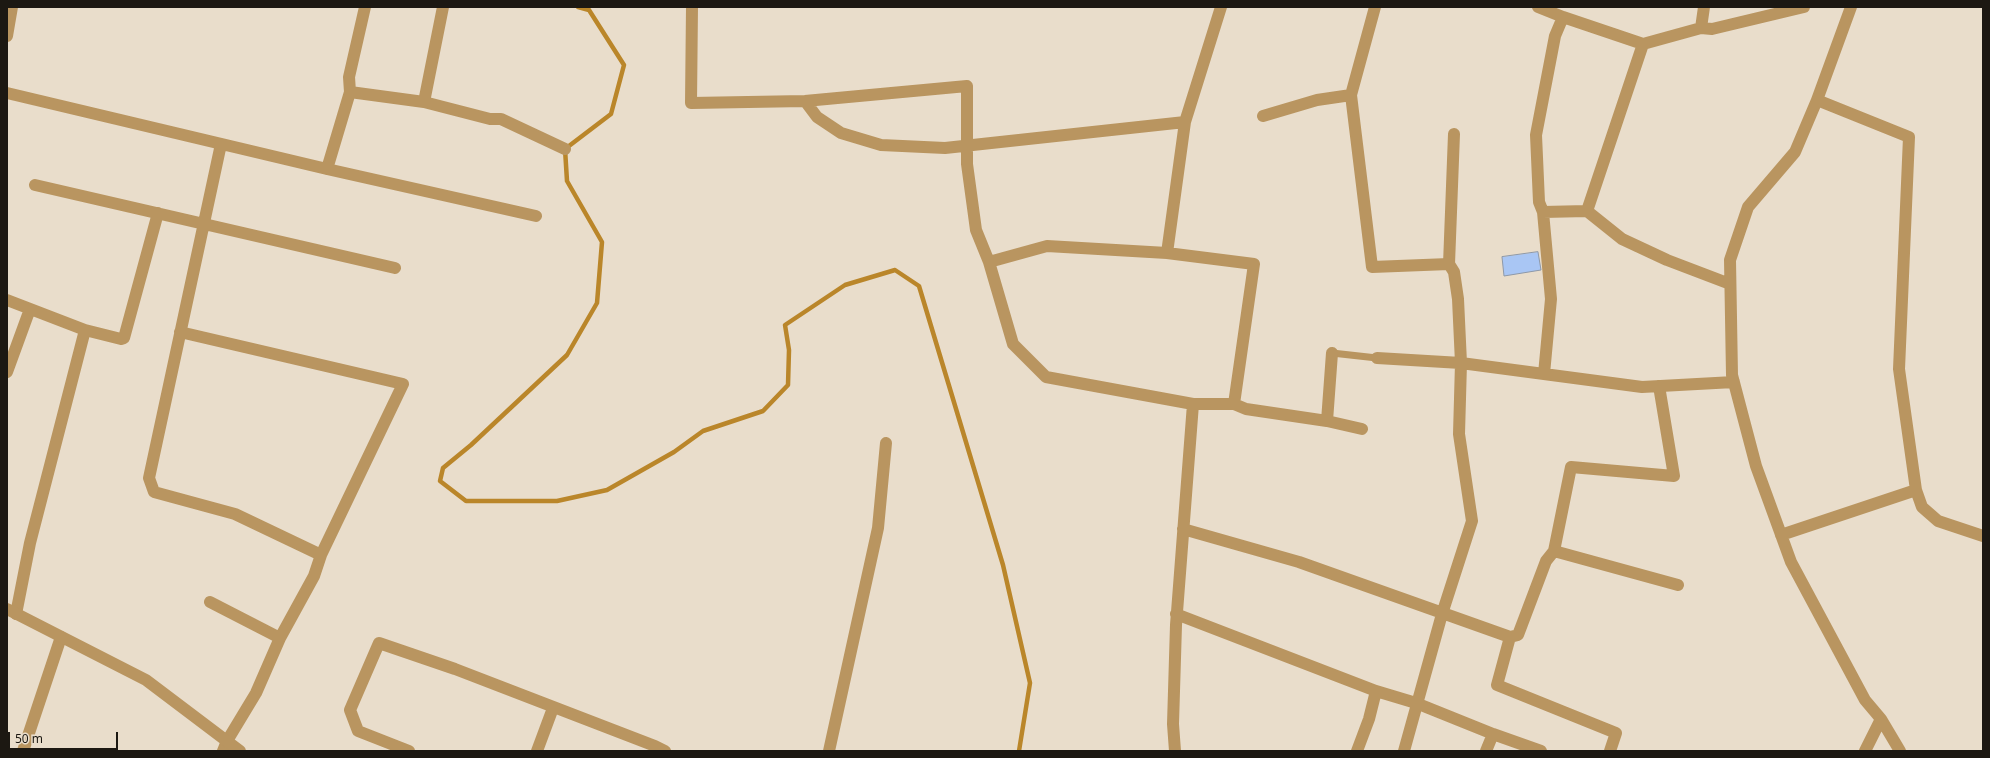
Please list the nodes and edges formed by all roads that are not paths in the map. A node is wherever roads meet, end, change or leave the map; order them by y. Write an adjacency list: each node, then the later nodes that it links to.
1 (12, 7): 13 (street)
2 (365, 7): 15 (street)
3 (443, 7): 20 (street)
4 (692, 7): 19 (street)
5 (1221, 7): 22 (street)
6 (1375, 7): 17 (street)
7 (1538, 7): 11 (street)
8 (1704, 7): 12 (street)
9 (1804, 7): 12 (street)
10 (1851, 7): 18 (street)
11 (1563, 17): 14 (street); 30 (street)
12 (1701, 28): 14 (street)
13 (7, 36)
14 (1643, 44): 29 (street)
15 (350, 92): 20 (street); 27 (street)
16 (7, 93): 24 (street)
17 (1351, 95): 21 (street); 36 (street)
18 (1817, 100): 38 (street); 55 (street)
19 (805, 101): 25 (street); 25 (street)
20 (424, 102): 26 (street)
21 (1263, 116)
22 (1185, 122): 25 (street); 34 (street)
23 (1454, 134): 36 (street)
24 (221, 144): 27 (street); 33 (street)
25 (968, 145): 35 (street)
26 (565, 149)
27 (327, 169): 32 (street)
28 (35, 185): 31 (street)
29 (1587, 211): 30 (street); 38 (street)
30 (1543, 212): 47 (street)
31 (158, 213): 33 (street); 41 (street)
32 (536, 216)
33 (204, 224): 37 (street); 42 (street)
34 (1167, 254): 35 (street); 51 (street)
35 (989, 262): 50 (street)
36 (1449, 264): 45 (street)
37 (395, 268)
38 (1730, 284): 48 (street)
39 (7, 300): 40 (street)
40 (30, 308): 41 (street); 46 (street)
41 (85, 330): 63 (street)
42 (180, 332): 60 (street); 60 (street)
43 (1332, 353): 44 (lane); 52 (street)
44 (1377, 358): 45 (street)
45 (1461, 363): 47 (street); 65 (street)
46 (7, 372)
47 (1544, 374): 49 (street)
48 (1734, 382): 49 (street); 57 (street)
49 (1659, 386): 59 (street)
50 (1193, 404): 51 (street); 56 (street)
51 (1234, 404): 52 (street)
52 (1327, 421): 53 (street)
53 (1362, 429)
54 (886, 443): 80 (street)
55 (1916, 490): 57 (street); 58 (street)
56 (1183, 529): 64 (street); 65 (street)
57 (1781, 535): 72 (street)
58 (1983, 536)
59 (1554, 551): 61 (street); 67 (street)
60 (321, 555): 68 (street)
61 (1678, 586)
62 (210, 602): 68 (street)
63 (12, 611): 66 (street)
64 (1176, 614): 69 (street); 81 (street)
65 (1442, 614): 67 (street); 70 (street)
66 (61, 637): 74 (street); 75 (street)
67 (1510, 637): 86 (street)
68 (280, 638): 74 (street)
69 (1376, 691): 70 (street); 82 (street)
70 (1416, 703): 73 (street); 83 (street)
71 (553, 708): 77 (street); 78 (street); 79 (street)
72 (1881, 719): 87 (street); 88 (street)
73 (1493, 734): 84 (street); 85 (street)
74 (225, 746): 76 (street)
75 (23, 751)
76 (240, 751)
77 (409, 751)
78 (537, 751)
79 (664, 751)
80 (829, 751)
81 (1176, 751)
82 (1357, 751)
83 (1404, 751)
84 (1486, 751)
85 (1541, 751)
86 (1610, 751)
87 (1864, 751)
88 (1900, 751)

